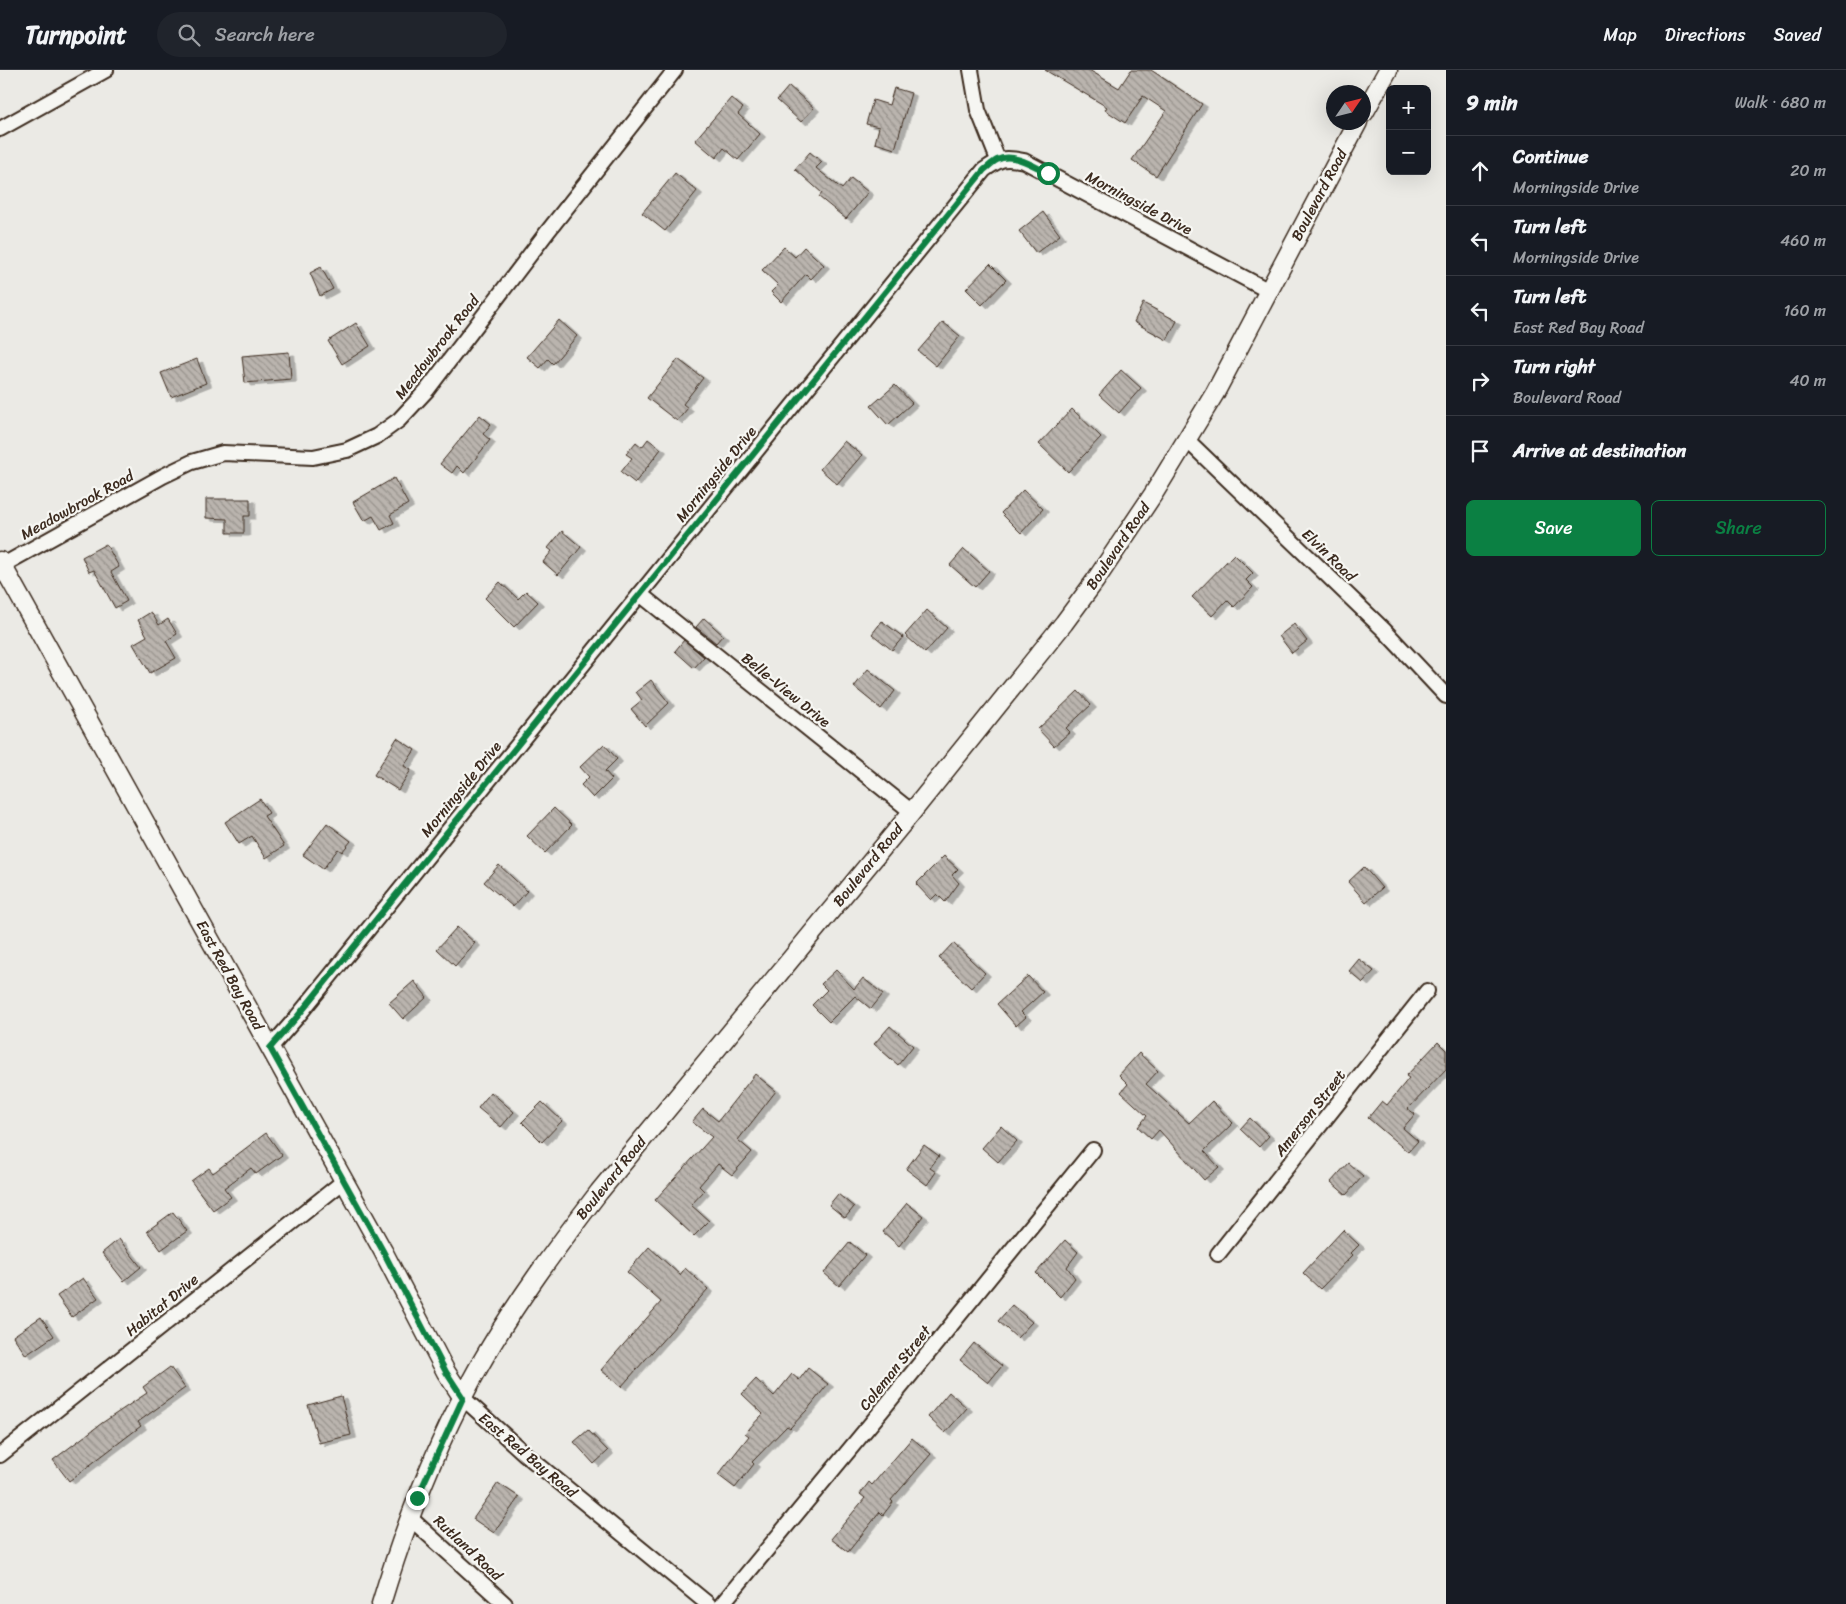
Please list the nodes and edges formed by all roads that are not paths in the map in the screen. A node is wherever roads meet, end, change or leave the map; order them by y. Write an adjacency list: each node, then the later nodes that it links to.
1 (106, 70): 6 (street)
2 (675, 70): 11 (street, Meadowbrook Road)
3 (971, 70): 8 (street)
4 (1388, 70): 5 (street)
5 (1371, 100)
6 (0, 129)
7 (1354, 130): 9 (street, Boulevard Road)
8 (998, 160): 9 (street, Morningside Drive); 12 (street, Morningside Drive)
9 (1269, 291): 10 (street, Boulevard Road)
10 (1187, 440): 13 (street, Elvin Road); 14 (street, Boulevard Road)
11 (1, 563): 16 (street, East Red Bay Road)
12 (640, 594): 14 (street, Belle-View Drive); 16 (street, Morningside Drive)
13 (1446, 696)
14 (912, 812): 20 (street, Boulevard Road)
15 (1427, 991): 19 (street, Amerson Street)
16 (270, 1048): 18 (street, East Red Bay Road)
17 (1092, 1150): 26 (street, Coleman Street)
18 (344, 1181): 20 (street, East Red Bay Road); 21 (street, Habitat Drive)
19 (1218, 1254)
20 (463, 1398): 22 (street, Boulevard Road); 25 (street, East Red Bay Road)
21 (0, 1455)
22 (409, 1517): 23 (street, Boulevard Road); 24 (street, Rutland Road)
23 (381, 1604)
24 (505, 1604)
25 (708, 1604)
26 (722, 1604)

